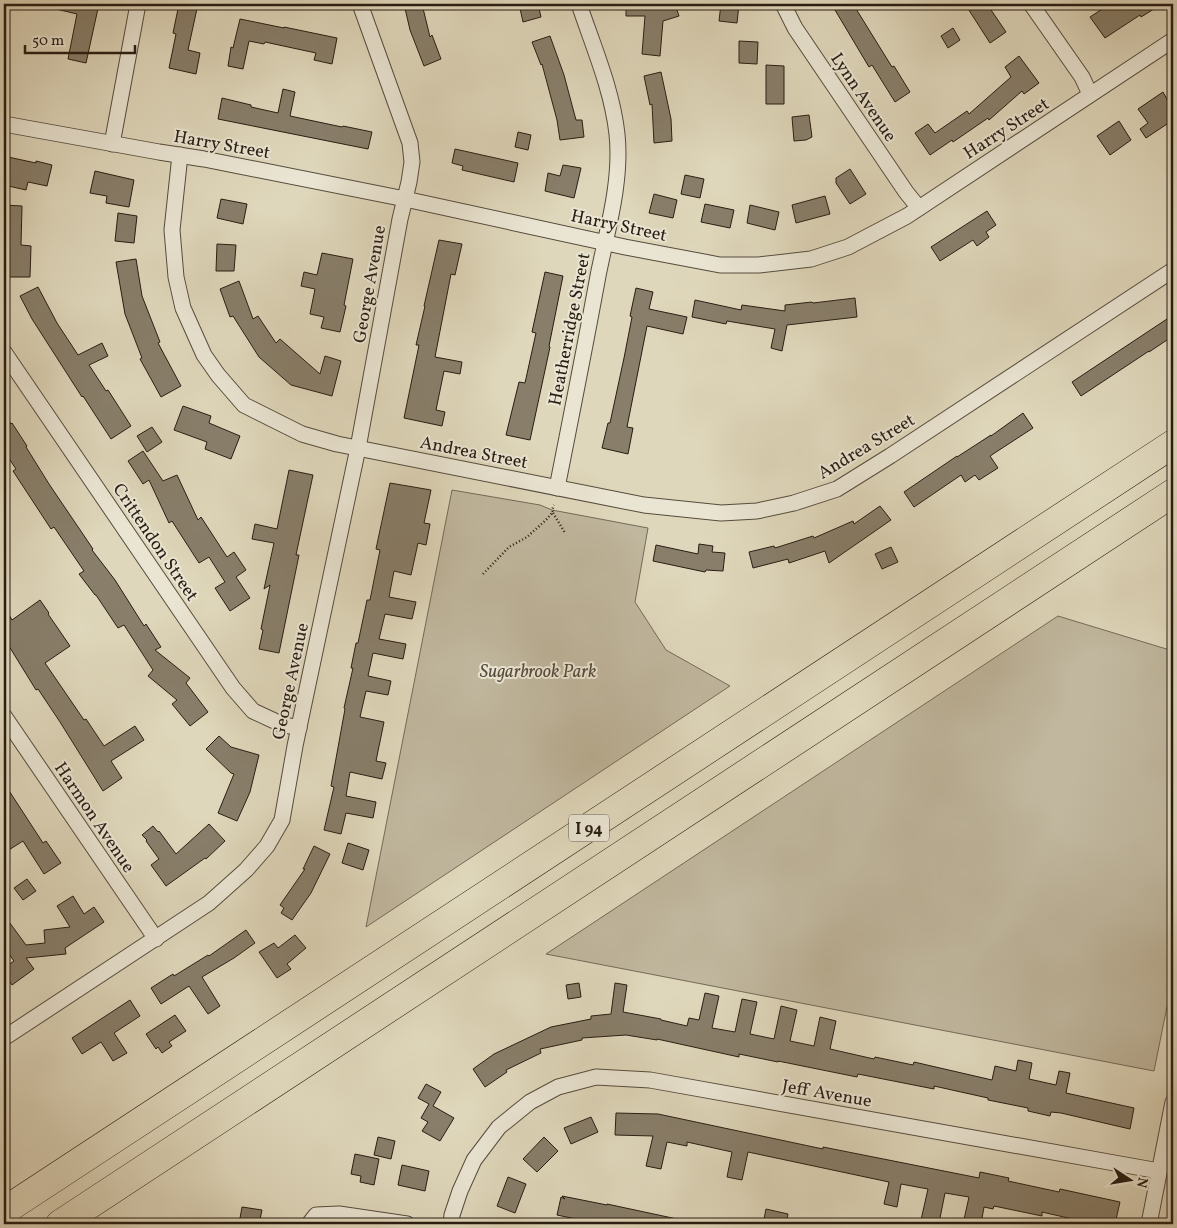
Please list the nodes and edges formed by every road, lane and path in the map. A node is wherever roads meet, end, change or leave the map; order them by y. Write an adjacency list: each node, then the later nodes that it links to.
1 (138, 4): 9 (street)
2 (360, 4): 11 (street, George Avenue)
3 (578, 4): 13 (street, Heatherridge Street)
4 (783, 4): 12 (street, Lynn Avenue)
5 (1031, 4): 7 (street)
6 (1173, 40): 7 (street, Harry Street)
7 (1090, 94): 12 (street, Harry Street)
8 (4, 124): 9 (street, Harry Street)
9 (112, 144): 10 (street, Harry Street)
10 (180, 155): 11 (street, Harry Street); 17 (street, Andrea Street)
11 (405, 199): 13 (street, Harry Street); 17 (street, George Avenue)
12 (919, 208): 13 (street, Harry Street)
13 (606, 242): 18 (street, Heatherridge Street)
14 (1173, 270): 18 (street, Andrea Street)
15 (4, 352): 25 (street, Crittendon Street)
16 (1173, 444): 30 (highway, I 94)
17 (358, 448): 18 (street, Andrea Street); 25 (street, George Avenue)
18 (557, 488)
19 (1173, 493): 31 (highway, I 94)
20 (554, 505): 21 (path)
21 (553, 512): 22 (path); 23 (path)
22 (565, 533)
23 (483, 574)
24 (4, 716): 26 (street, Harmon Avenue)
25 (299, 728): 26 (street, George Avenue)
26 (156, 939): 27 (street, George Avenue)
27 (4, 1038)
28 (1173, 1102): 29 (street)
29 (1159, 1171): 34 (street, Jeff Avenue); 35 (street)
30 (4, 1211)
31 (60, 1224)
32 (309, 1224): 33 (street)
33 (407, 1224)
34 (451, 1224)
35 (1149, 1224)

